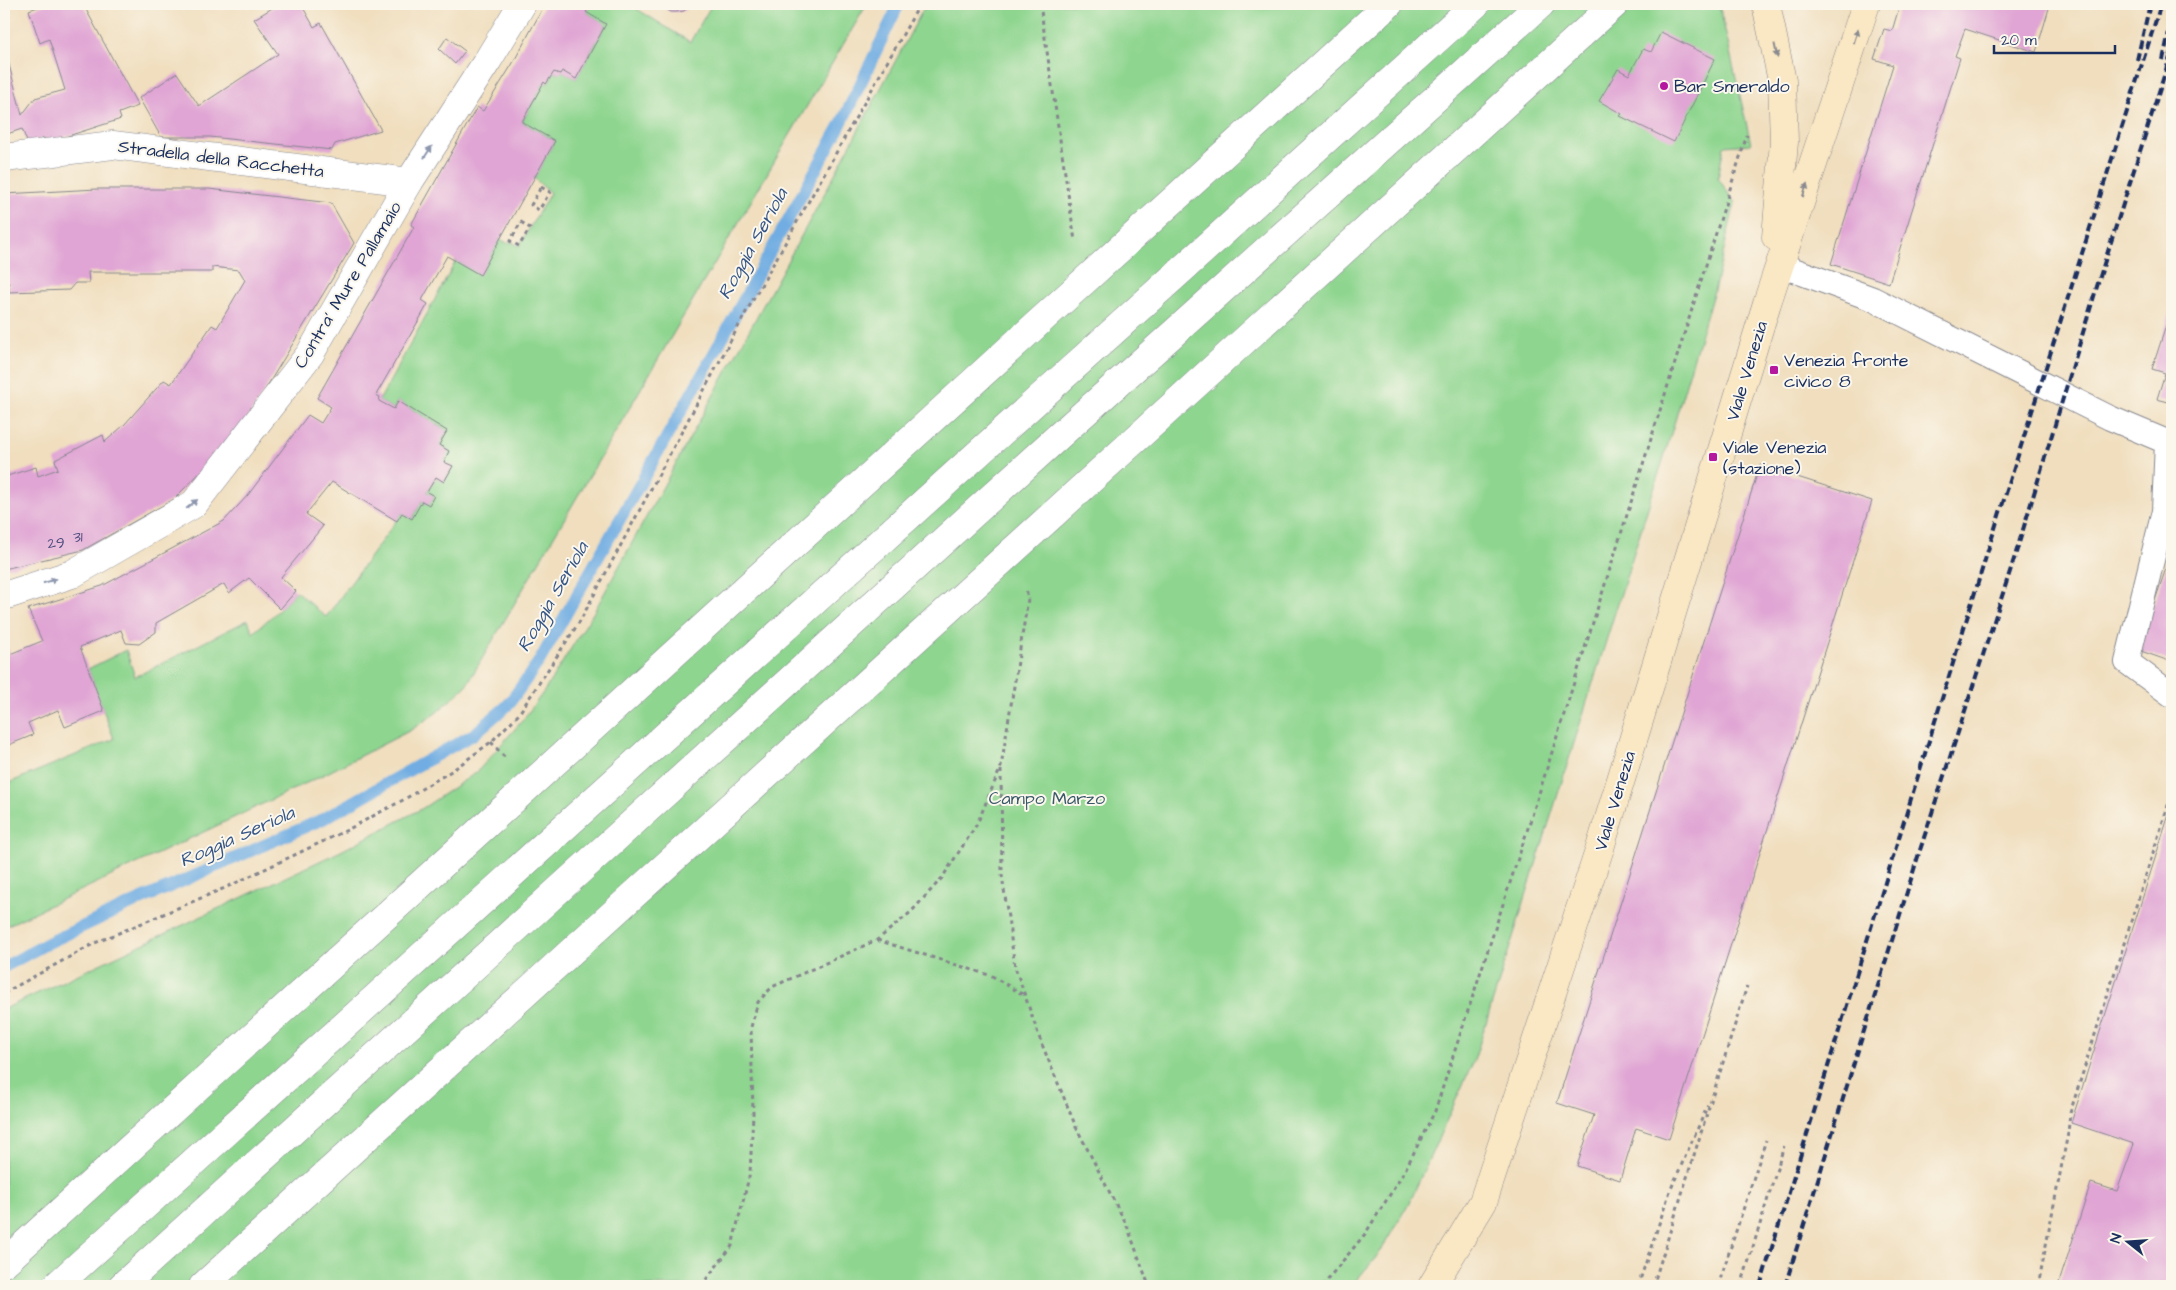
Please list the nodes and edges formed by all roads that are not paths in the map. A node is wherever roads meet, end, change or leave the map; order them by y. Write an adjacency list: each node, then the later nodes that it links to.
1 (522, 4): 9 (street, Contra' Mure Pallamaio, one-way to 1)
2 (1389, 4): 14 (street)
3 (1476, 4): 15 (street)
4 (1540, 4): 16 (street)
5 (1615, 4): 17 (street)
6 (1766, 4): 11 (main road, Viale Venezia, one-way to 11)
7 (1866, 4): 10 (main road, Viale Venezia, one-way to 7)
8 (4, 158): 9 (street, Stradella della Racchetta)
9 (409, 182): 12 (street, Contra' Mure Pallamaio, one-way to 9)
10 (1780, 265): 11 (main road, Viale Venezia); 13 (lane)
11 (1768, 303): 18 (main road, Viale Venezia)
12 (4, 596)
13 (2172, 695)
14 (4, 1262)
15 (56, 1286)
16 (122, 1286)
17 (203, 1286)
18 (1432, 1286)

